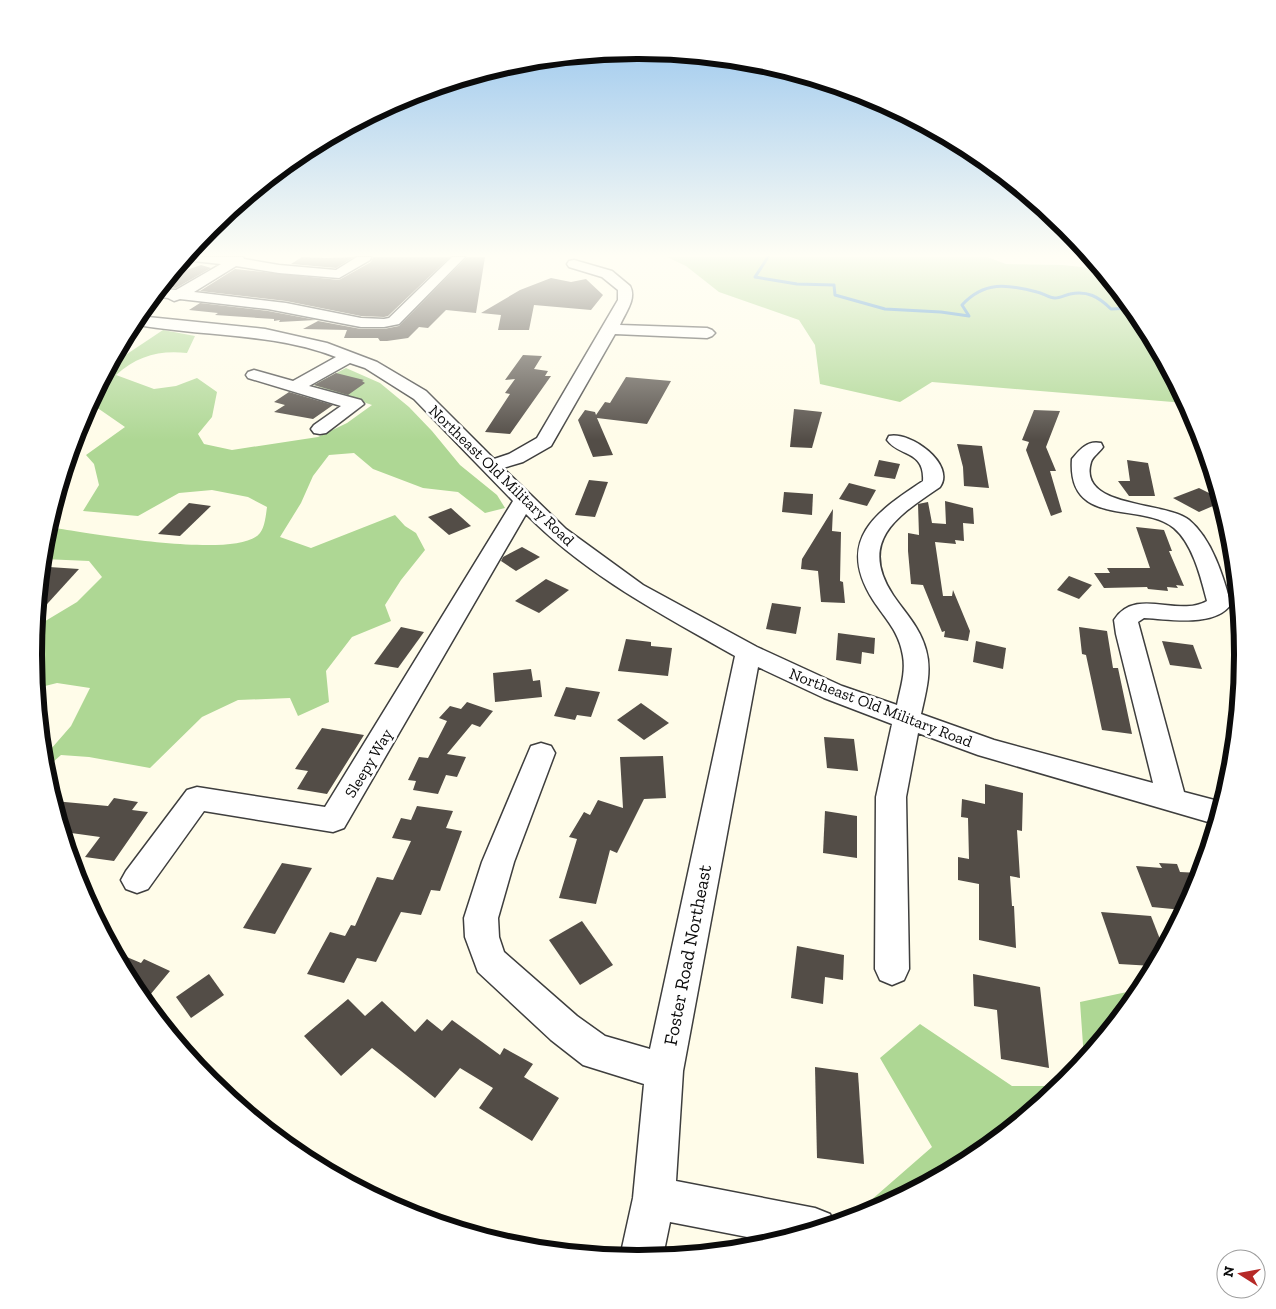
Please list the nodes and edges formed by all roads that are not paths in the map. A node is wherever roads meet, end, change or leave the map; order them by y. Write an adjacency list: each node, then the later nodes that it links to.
1 (344, 318): 2 (street)
2 (397, 318)
3 (616, 318): 5 (street)
4 (145, 321): 7 (street, Northeast Old Military Road)
5 (610, 329): 6 (street); 13 (street)
6 (707, 334)
7 (349, 357): 9 (street); 13 (street, Northeast Old Military Road)
8 (254, 375): 9 (street)
9 (294, 387): 10 (street)
10 (320, 429)
11 (896, 440): 16 (street)
12 (1094, 447): 18 (street)
13 (490, 466): 14 (street, Northeast Old Military Road)
14 (524, 500): 15 (street, Northeast Old Military Road); 20 (street, Sleepy Way)
15 (748, 653): 16 (street, Northeast Old Military Road); 22 (street, Foster Road Northeast)
16 (907, 720): 18 (street, Northeast Old Military Road); 21 (street)
17 (540, 753): 22 (street)
18 (1172, 800): 19 (street, Northeast Old Military Road)
19 (1212, 811)
20 (137, 880)
21 (892, 968)
22 (664, 1071): 23 (street, Foster Road Northeast)
23 (654, 1198): 24 (street); 25 (street, Foster Road Northeast)
24 (803, 1227)
25 (643, 1250)

